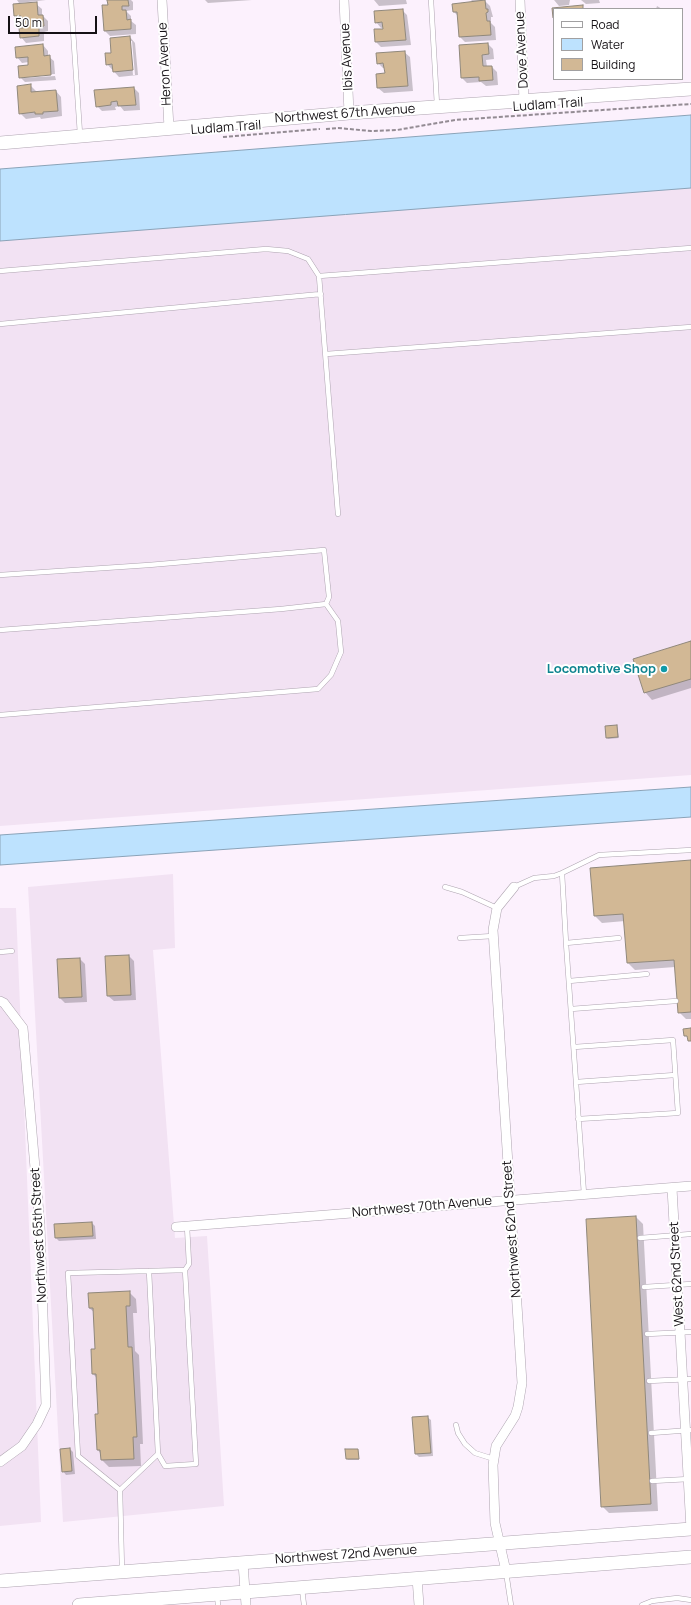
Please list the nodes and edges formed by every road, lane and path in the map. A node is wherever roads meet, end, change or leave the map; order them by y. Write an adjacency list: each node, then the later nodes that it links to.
1 (72, 0): 12 (lane)
2 (162, 0): 11 (street, Heron Avenue)
3 (344, 0): 10 (street, Ibis Avenue)
4 (431, 0): 9 (lane)
5 (520, 0): 7 (street, Dove Avenue)
6 (691, 89): 7 (main road, Northwest 67th Avenue)
7 (524, 101): 9 (main road, Northwest 67th Avenue)
8 (691, 104): 13 (path, Ludlam Trail)
9 (437, 107): 10 (main road, Northwest 67th Avenue)
10 (349, 113): 11 (main road, Northwest 67th Avenue)
11 (169, 128): 12 (main road, Northwest 67th Avenue)
12 (80, 136): 14 (main road, Northwest 67th Avenue)
13 (217, 138)
14 (0, 143)
15 (691, 248): 17 (lane)
16 (0, 271): 17 (lane)
17 (319, 276): 18 (lane)
18 (321, 294): 19 (lane); 21 (lane)
19 (0, 324)
20 (691, 327): 21 (lane)
21 (326, 354): 22 (lane)
22 (338, 514)
23 (0, 575): 24 (lane)
24 (326, 604): 25 (lane); 26 (lane)
25 (0, 630)
26 (0, 716)
27 (691, 850): 28 (lane)
28 (562, 873): 30 (lane); 35 (lane)
29 (445, 886): 31 (lane)
30 (514, 886): 31 (street, Northwest 62nd Street)
31 (497, 908): 32 (street, Northwest 62nd Street)
32 (493, 936): 33 (lane); 50 (street, Northwest 62nd Street)
33 (460, 938)
34 (619, 938): 35 (lane)
35 (566, 943): 39 (lane)
36 (12, 951): 37 (lane)
37 (0, 952)
38 (647, 974): 39 (lane)
39 (569, 981): 42 (lane)
40 (0, 1001): 71 (street, Northwest 65th Street)
41 (676, 1001): 42 (lane)
42 (571, 1009): 43 (lane)
43 (574, 1047): 44 (lane); 45 (lane)
44 (675, 1075): 45 (lane); 46 (lane)
45 (576, 1082): 46 (lane)
46 (578, 1119): 49 (lane)
47 (691, 1186): 48 (street, Northwest 70th Avenue)
48 (672, 1188): 49 (street, Northwest 70th Avenue); 54 (street, West 62nd Street)
49 (584, 1194): 50 (street, Northwest 70th Avenue)
50 (510, 1200): 51 (street, Northwest 70th Avenue); 70 (street, Northwest 62nd Street)
51 (187, 1226): 52 (street, Northwest 70th Avenue); 56 (lane)
52 (176, 1227)
53 (691, 1234): 54 (lane)
54 (674, 1235): 55 (lane); 59 (street, West 62nd Street)
55 (640, 1238)
56 (185, 1270): 57 (lane); 69 (lane)
57 (149, 1271): 69 (lane); 74 (lane)
58 (691, 1284): 59 (lane)
59 (677, 1285): 60 (lane); 61 (street, West 62nd Street)
60 (644, 1287)
61 (680, 1332): 62 (lane); 63 (lane); 64 (street, West 62nd Street)
62 (691, 1332)
63 (647, 1334)
64 (687, 1379): 65 (lane); 67 (street, West 62nd Street)
65 (649, 1381)
66 (456, 1425): 70 (lane)
67 (688, 1430): 68 (lane); 72 (street, West 62nd Street)
68 (652, 1433)
69 (158, 1454): 74 (lane)
70 (494, 1459): 76 (street, Northwest 62nd Street)
71 (0, 1462)
72 (689, 1479): 73 (lane); 75 (street, West 62nd Street)
73 (652, 1481)
74 (120, 1490): 80 (lane)
75 (691, 1528): 76 (main road, Northwest 72nd Avenue)
76 (500, 1543): 78 (main road, Northwest 72nd Avenue); 79 (street, Northwest 62nd Street)
77 (691, 1557): 79 (main road)
78 (243, 1563): 80 (main road, Northwest 72nd Avenue); 84 (street)
79 (506, 1571): 81 (main road); 91 (lane)
80 (122, 1572): 82 (main road, Northwest 72nd Avenue)
81 (417, 1578): 83 (main road); 90 (street)
82 (0, 1581)
83 (302, 1587): 84 (main road); 89 (lane)
84 (245, 1592): 85 (main road); 88 (street)
85 (217, 1600): 87 (main road)
86 (691, 1600): 92 (lane)
87 (79, 1605)
88 (246, 1605)
89 (304, 1605)
90 (419, 1605)
91 (510, 1605)
92 (642, 1605)

